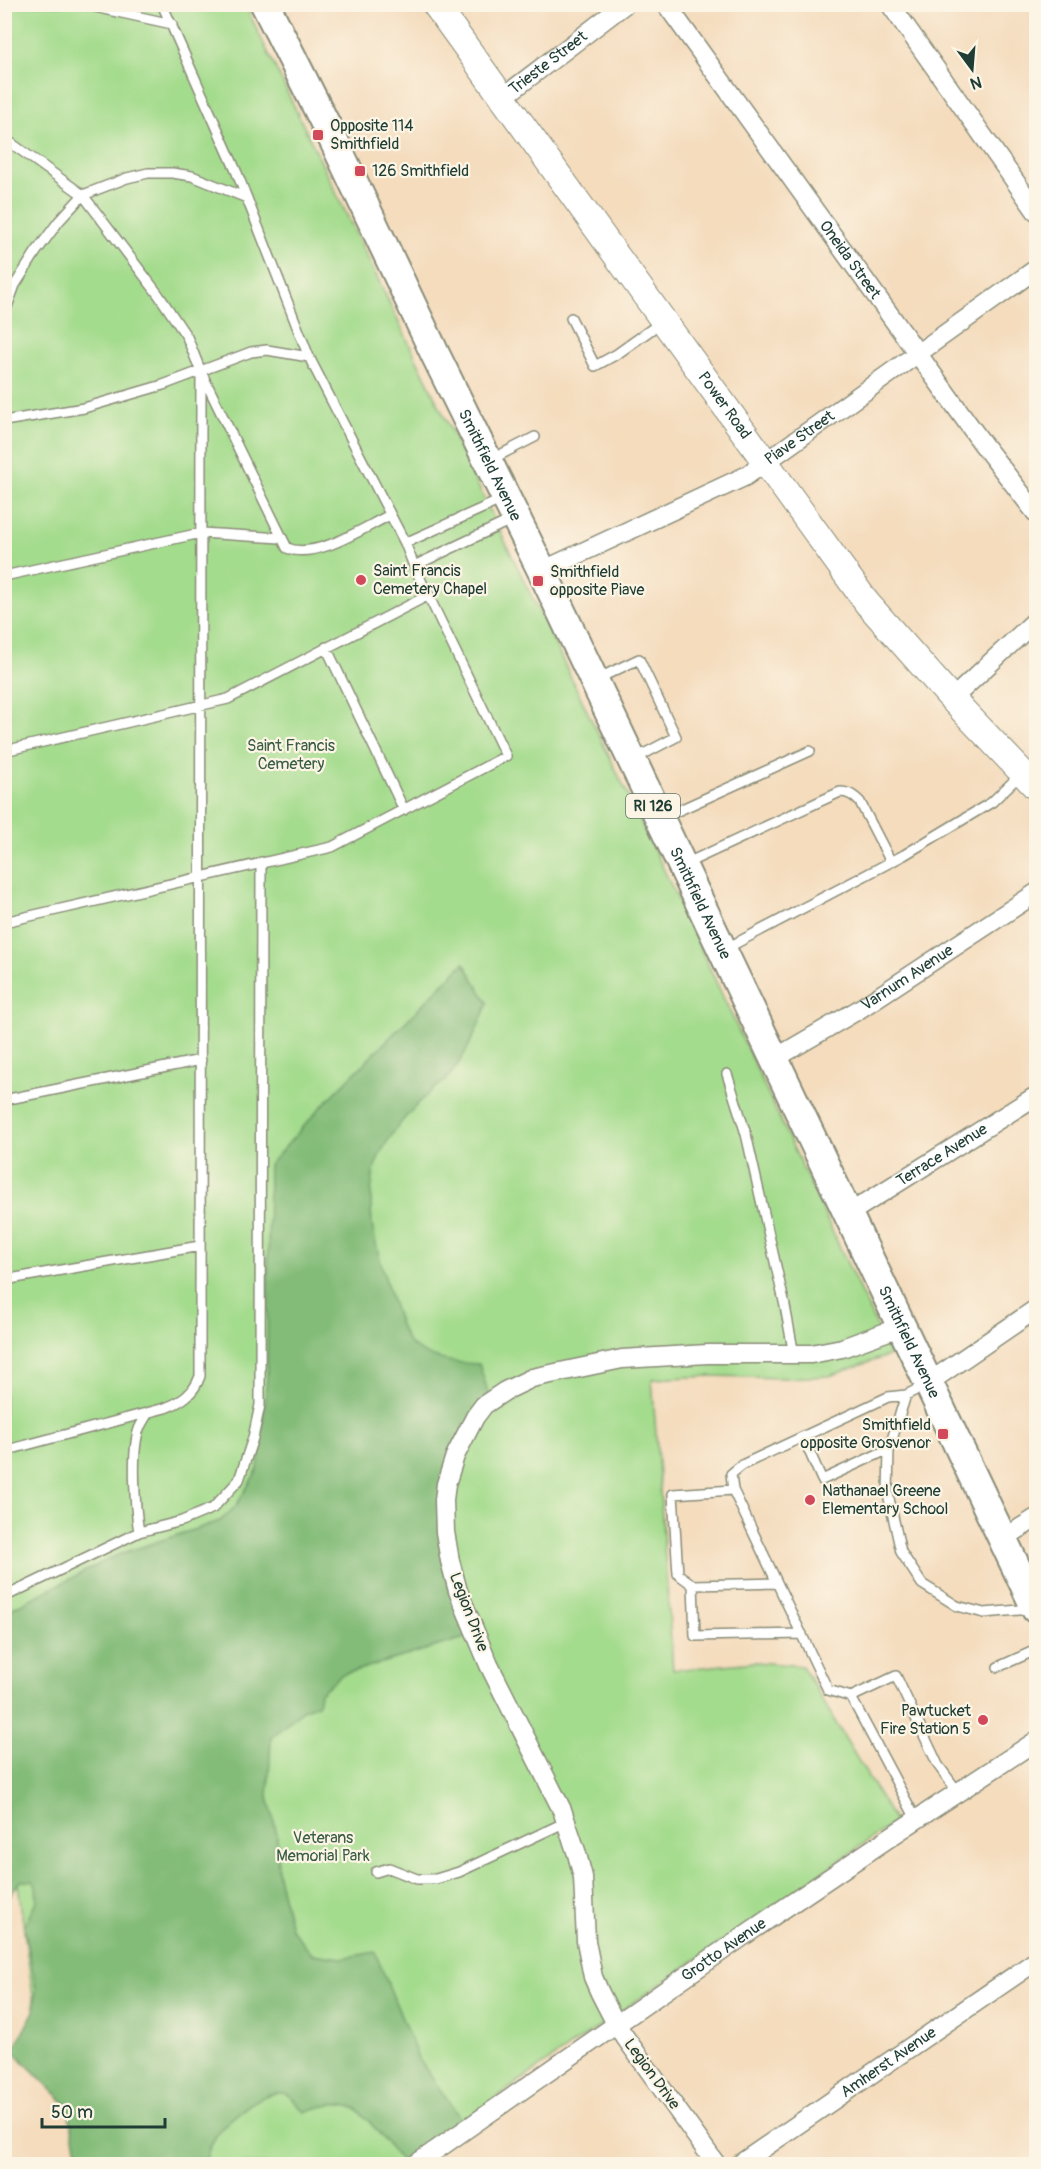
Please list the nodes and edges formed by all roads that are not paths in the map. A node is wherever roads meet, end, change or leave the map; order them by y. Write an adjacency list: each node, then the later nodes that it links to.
1 (81, 4): 8 (lane)
2 (162, 4): 8 (lane)
3 (265, 4): 24 (main road, Smithfield Avenue / RI 126)
4 (435, 4): 9 (main road, Power Road)
5 (625, 4): 9 (street, Trieste Street)
6 (666, 4): 19 (street, Oneida Street)
7 (890, 4): 13 (street)
8 (172, 24): 12 (lane)
9 (502, 98): 18 (main road, Power Road)
10 (4, 138): 11 (lane)
11 (83, 195): 12 (lane); 15 (lane); 21 (lane)
12 (247, 198): 20 (lane)
13 (1036, 211)
14 (1036, 269): 19 (street, Piave Street)
15 (7, 300): 16 (lane)
16 (4, 315)
17 (571, 318): 18 (lane)
18 (663, 321): 25 (main road, Power Road)
19 (918, 354): 25 (street, Piave Street); 27 (street, Oneida Street)
20 (309, 357): 21 (lane); 28 (lane)
21 (201, 372): 22 (lane); 29 (lane); 30 (lane)
22 (4, 421)
23 (535, 436): 24 (lane)
24 (487, 461): 26 (main road, Smithfield Avenue / RI 126)
25 (765, 464): 33 (street, Piave Street); 39 (main road, Power Road)
26 (511, 508): 31 (lane); 32 (lane); 33 (main road, Smithfield Avenue / RI 126)
27 (1036, 513)
28 (390, 515): 30 (lane); 31 (lane)
29 (201, 533): 30 (lane); 34 (lane); 40 (lane)
30 (281, 538)
31 (405, 543): 32 (lane)
32 (414, 566): 35 (lane)
33 (542, 571): 38 (main road, Smithfield Avenue / RI 126)
34 (4, 576)
35 (429, 595): 37 (lane); 45 (lane)
36 (1036, 620): 39 (street)
37 (326, 647): 40 (lane); 45 (lane)
38 (593, 681): 43 (main road, Smithfield Avenue / RI 126); 43 (lane)
39 (952, 699): 44 (main road, Power Road)
40 (201, 705): 41 (lane); 50 (lane)
41 (4, 751)
42 (810, 751): 46 (lane)
43 (631, 760): 46 (main road, Smithfield Avenue / RI 126)
44 (1030, 779): 48 (lane)
45 (405, 810): 47 (lane)
46 (659, 819): 49 (main road, Smithfield Avenue / RI 126)
47 (261, 862): 50 (lane); 72 (lane)
48 (891, 862): 49 (lane); 53 (lane)
49 (682, 866): 53 (main road, Smithfield Avenue / RI 126)
50 (201, 875): 52 (lane); 55 (lane)
51 (1036, 893): 54 (street, Varnum Avenue)
52 (4, 922)
53 (722, 951): 54 (main road, Smithfield Avenue / RI 126)
54 (774, 1059): 59 (main road, Smithfield Avenue / RI 126)
55 (201, 1060): 58 (lane); 60 (lane)
56 (727, 1074): 64 (lane)
57 (1036, 1095): 59 (street, Terrace Avenue)
58 (4, 1100)
59 (848, 1214): 63 (main road, Smithfield Avenue / RI 126)
60 (200, 1246): 61 (lane); 66 (lane)
61 (4, 1280)
62 (1036, 1309): 65 (street)
63 (900, 1327): 64 (street, Legion Drive); 65 (main road, Smithfield Avenue / RI 126)
64 (794, 1355): 85 (street, Legion Drive)
65 (917, 1389): 67 (lane); 68 (lane); 73 (main road, Smithfield Avenue / RI 126)
66 (148, 1413): 69 (lane); 72 (lane)
67 (802, 1437): 68 (lane); 70 (lane)
68 (889, 1449): 77 (lane)
69 (4, 1451)
70 (733, 1490): 74 (lane); 75 (lane)
71 (1036, 1518): 73 (street)
72 (139, 1532): 76 (lane)
73 (1003, 1539): 77 (main road, Smithfield Avenue / RI 126)
74 (777, 1583): 75 (lane); 78 (lane)
75 (693, 1585): 78 (lane)
76 (4, 1597)
77 (1036, 1609)
78 (802, 1634): 81 (lane)
79 (1036, 1650): 80 (lane)
80 (998, 1667)
81 (851, 1697): 83 (lane); 84 (lane)
82 (1036, 1741): 83 (street, Grotto Avenue)
83 (958, 1792): 84 (street, Grotto Avenue)
84 (916, 1820): 88 (street, Grotto Avenue)
85 (566, 1822): 86 (lane); 88 (street, Legion Drive)
86 (376, 1872)
87 (1036, 1961): 92 (street, Amherst Avenue)
88 (617, 2026): 89 (street, Grotto Avenue); 91 (street, Legion Drive)
89 (442, 2157): 90 (street, Grotto Avenue)
90 (416, 2164)
91 (716, 2164)
92 (740, 2164)

